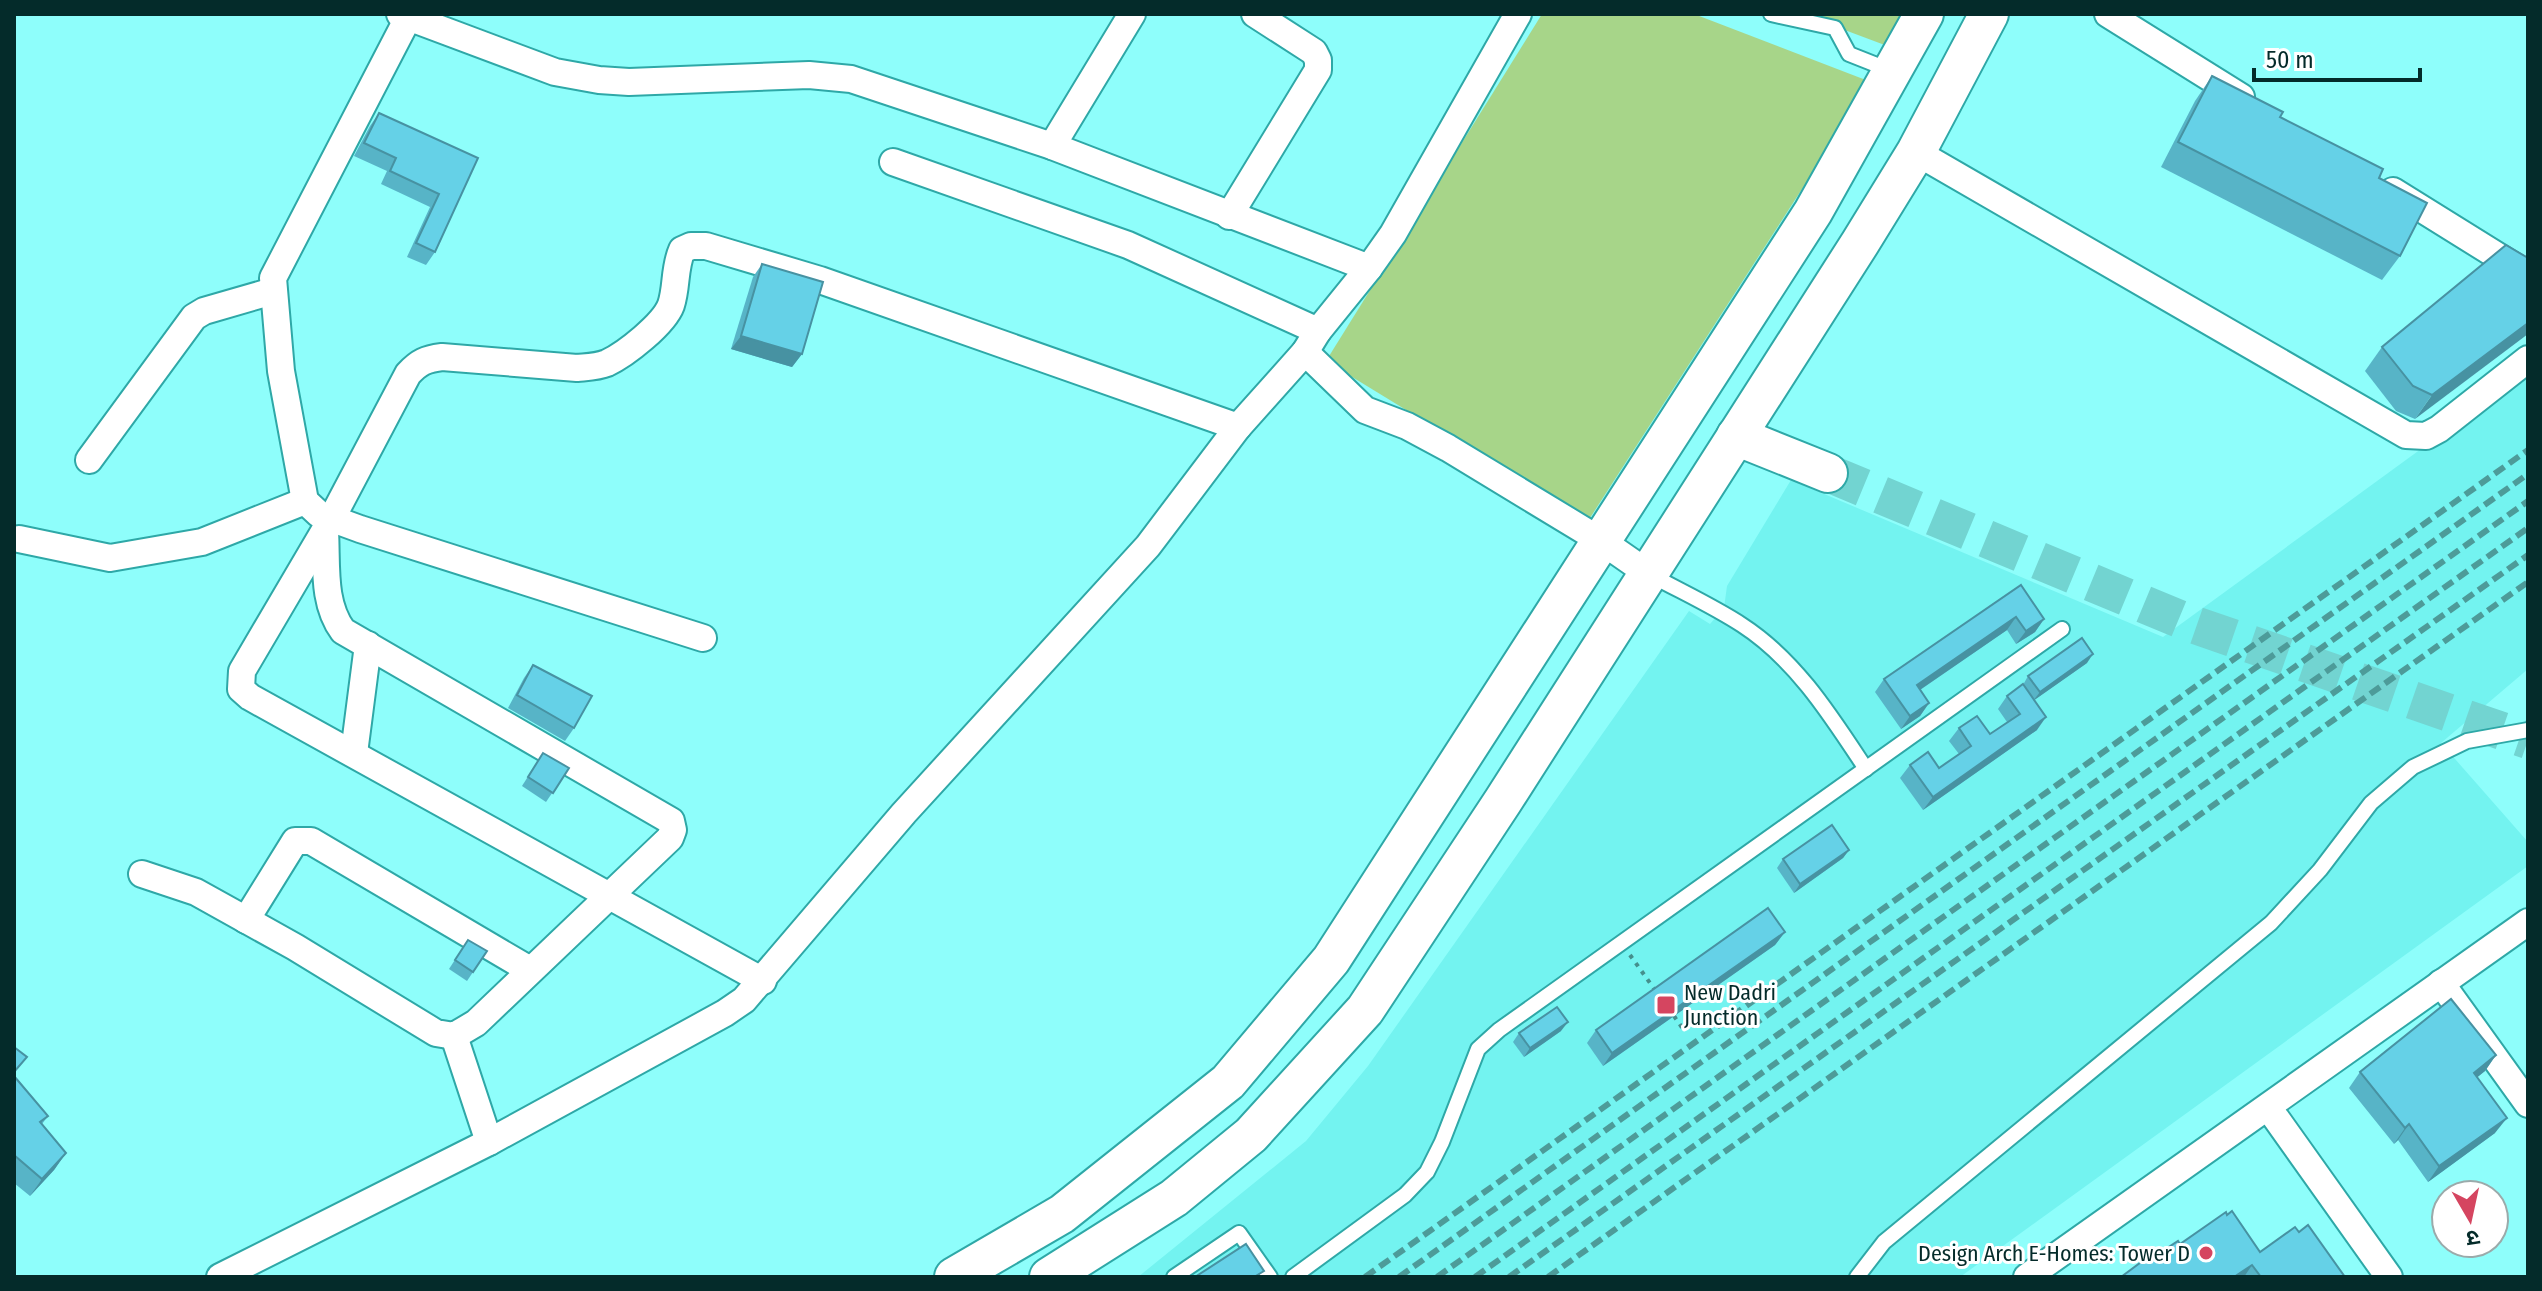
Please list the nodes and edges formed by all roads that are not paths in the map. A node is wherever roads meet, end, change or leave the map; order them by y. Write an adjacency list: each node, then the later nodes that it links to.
1 (1132, 14): 11 (street)
2 (1255, 14): 15 (street)
3 (1518, 14): 16 (street)
4 (1771, 14): 9 (lane)
5 (1924, 14): 9 (street)
6 (1989, 14): 12 (street)
7 (2108, 14): 10 (street)
8 (406, 15): 11 (street); 18 (street)
9 (1892, 71): 28 (street)
10 (2257, 107)
11 (1052, 146): 15 (street)
12 (1916, 152): 20 (street); 22 (street)
13 (893, 162): 19 (street)
14 (2366, 174): 17 (street)
15 (1229, 216): 16 (street)
16 (1369, 268): 19 (street)
17 (2528, 275)
18 (273, 291): 23 (street); 25 (street)
19 (1312, 341): 21 (street); 28 (street)
20 (2528, 359)
21 (1238, 427): 26 (street); 41 (street)
22 (1736, 436): 24 (street); 29 (street)
23 (89, 460)
24 (1828, 473)
25 (305, 501): 26 (street); 27 (street)
26 (328, 525): 31 (street); 32 (street); 34 (street)
27 (19, 539)
28 (1603, 542): 29 (street); 48 (street)
29 (1649, 574): 35 (lane); 49 (street)
30 (2062, 629): 35 (lane)
31 (703, 638)
32 (368, 645): 34 (street); 37 (street)
33 (2528, 730): 53 (lane)
34 (354, 753): 37 (street)
35 (1866, 769): 52 (lane)
36 (142, 874): 38 (street)
37 (608, 894): 40 (street); 41 (street)
38 (246, 920): 40 (street); 43 (street)
39 (2528, 922): 42 (street)
40 (530, 970): 43 (street)
41 (763, 981): 46 (street)
42 (2441, 983): 44 (street); 45 (street)
43 (454, 1036): 46 (street)
44 (2528, 1104)
45 (2268, 1107): 54 (street); 55 (street)
46 (489, 1142): 47 (street)
47 (220, 1277)
48 (954, 1277)
49 (1049, 1277)
50 (1174, 1277): 51 (lane)
51 (1270, 1277)
52 (1293, 1277)
53 (1857, 1277)
54 (2027, 1277)
55 (2389, 1277)

